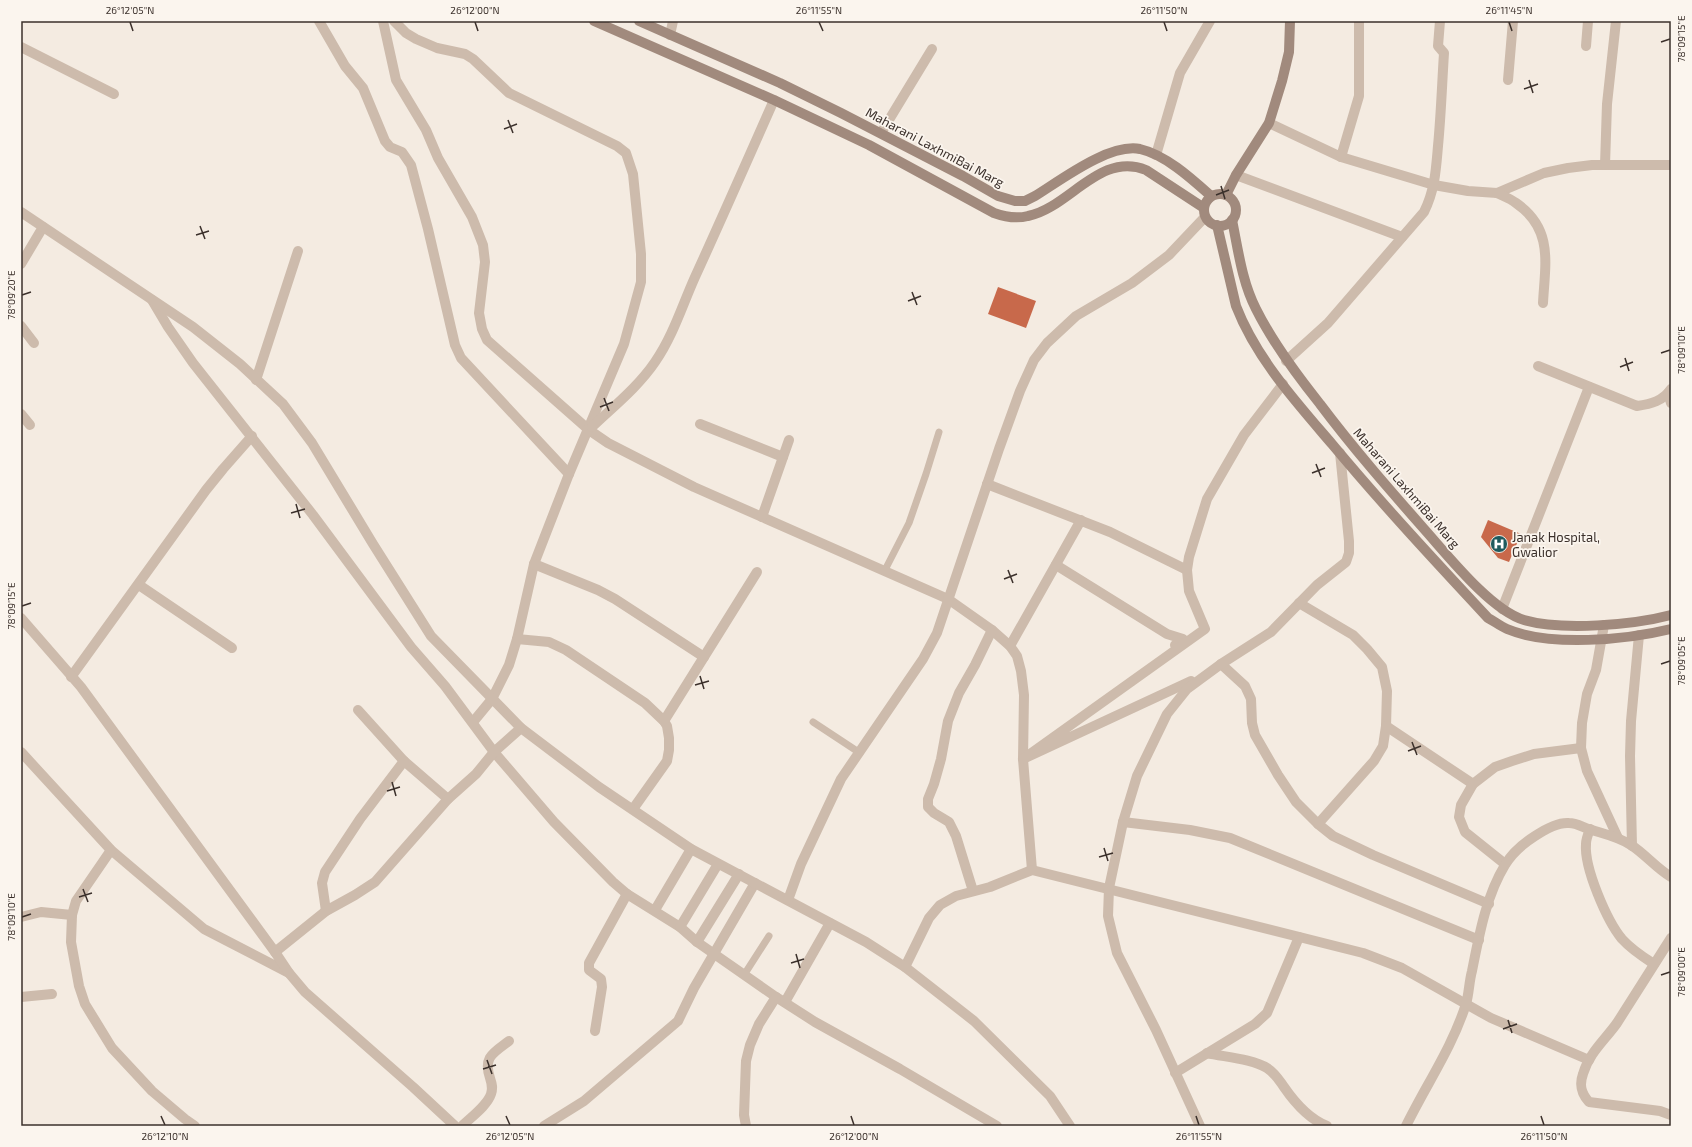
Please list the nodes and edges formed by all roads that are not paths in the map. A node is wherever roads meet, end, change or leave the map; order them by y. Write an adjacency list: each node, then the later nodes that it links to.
1 (319, 21): 60 (street)
2 (383, 21): 54 (street)
3 (394, 21): 54 (street)
4 (594, 21): 20 (main road)
5 (639, 21): 14 (main road, Maharani LaxhmiBai Marg)
6 (673, 21): 14 (street)
7 (1210, 21): 23 (street)
8 (1290, 21): 21 (main road)
9 (1360, 21): 24 (street)
10 (1440, 21): 28 (street)
11 (1514, 21): 18 (street)
12 (1588, 21): 15 (street)
13 (1616, 21): 26 (street)
14 (670, 35): 22 (main road, Maharani LaxhmiBai Marg)
15 (1586, 46)
16 (21, 47): 19 (street)
17 (932, 49): 22 (street)
18 (1508, 80)
19 (114, 94)
20 (774, 100): 33 (main road); 54 (street)
21 (1269, 123): 24 (street); 27 (main road)
22 (881, 133): 23 (main road, Maharani LaxhmiBai Marg)
23 (1156, 155): 31 (main road, Maharani LaxhmiBai Marg)
24 (1341, 157): 28 (street)
25 (1671, 164): 26 (street)
26 (1604, 165): 29 (street)
27 (1236, 175): 30 (main road); 37 (street)
28 (1434, 185): 29 (street); 37 (street)
29 (1497, 193): 41 (street)
30 (1226, 195): 31 (main road); 34 (main road)
31 (1211, 196): 33 (main road)
32 (21, 212): 36 (street)
33 (1205, 212): 35 (main road); 61 (street)
34 (1232, 220): 35 (main road); 44 (main road, Maharani LaxhmiBai Marg)
35 (1217, 226): 47 (main road)
36 (43, 227): 39 (street); 40 (street)
37 (1402, 237): 44 (street)
38 (298, 251): 46 (street)
39 (21, 264)
40 (152, 300): 46 (street); 56 (street)
41 (1543, 303)
42 (21, 326): 43 (street)
43 (34, 343)
44 (1286, 360): 72 (main road, Maharani LaxhmiBai Marg)
45 (1538, 366): 48 (street)
46 (256, 380): 87 (street)
47 (1283, 384): 58 (main road); 67 (street)
48 (1589, 387): 49 (street); 72 (street)
49 (1670, 391): 50 (street)
50 (1671, 404)
51 (21, 414): 53 (street)
52 (700, 424): 59 (street)
53 (30, 425)
54 (589, 430): 60 (street); 62 (street)
55 (938, 432): 66 (lane)
56 (252, 436): 69 (street); 90 (street)
57 (789, 440): 59 (street)
58 (1340, 453): 71 (street); 80 (main road)
59 (783, 457): 62 (street)
60 (569, 474): 64 (street)
61 (987, 484): 63 (street); 70 (street)
62 (762, 517): 66 (street)
63 (1081, 520): 65 (street); 67 (street)
64 (534, 564): 79 (street); 83 (street)
65 (1056, 565): 81 (street); 98 (street)
66 (886, 570): 70 (street)
67 (1187, 570): 98 (street)
68 (757, 572): 83 (street)
69 (139, 585): 82 (street); 86 (street)
70 (948, 599): 77 (street); 97 (street)
71 (1299, 604): 84 (street); 92 (street)
72 (1502, 609): 75 (main road, Maharani LaxhmiBai Marg)
73 (1671, 615): 75 (main road, Maharani LaxhmiBai Marg)
74 (21, 618): 86 (street)
75 (1604, 625): 80 (street)
76 (1671, 629): 78 (main road)
77 (992, 630): 81 (street); 117 (street)
78 (1639, 636): 80 (main road); 107 (street)
79 (517, 639): 87 (street); 89 (street)
80 (1603, 639): 94 (street)
81 (1010, 646): 98 (street)
82 (232, 648)
83 (704, 657): 89 (street)
84 (1221, 664): 85 (street); 104 (street)
85 (1209, 673): 98 (street); 103 (street)
86 (71, 677): 132 (street)
87 (492, 699): 90 (street); 93 (street)
88 (358, 710): 99 (street)
89 (664, 721): 102 (street)
90 (473, 722): 96 (street)
91 (813, 722): 97 (lane)
92 (1386, 726): 100 (street); 104 (street)
93 (521, 728): 96 (street); 102 (street)
94 (1581, 748): 100 (street); 106 (street)
95 (21, 752): 109 (street)
96 (494, 752): 101 (street); 118 (street)
97 (860, 753): 119 (street)
98 (1023, 759): 112 (street)
99 (404, 761): 101 (street); 122 (street)
100 (1473, 784): 111 (street)
101 (448, 799): 122 (street)
102 (633, 809): 108 (street)
103 (1123, 822): 116 (street); 130 (street)
104 (1318, 824): 120 (street)
105 (1590, 829): 106 (street); 111 (street); 134 (street)
106 (1618, 838): 107 (street)
107 (1632, 846): 114 (street)
108 (691, 849): 110 (street); 121 (street)
109 (112, 850): 123 (street); 136 (street)
110 (718, 864): 113 (street); 126 (street)
111 (1505, 864): 120 (street)
112 (1032, 870): 116 (street); 117 (street)
113 (738, 874): 115 (street); 131 (street)
114 (1671, 877)
115 (755, 883): 119 (street); 133 (street)
116 (1109, 888): 128 (street); 147 (street)
117 (973, 891): 135 (street)
118 (627, 894): 121 (street); 143 (street)
119 (788, 900): 125 (street)
120 (1489, 904): 130 (street)
121 (655, 910): 126 (street)
122 (326, 911): 132 (street)
123 (72, 915): 124 (street); 149 (street)
124 (21, 917)
125 (830, 923): 135 (street); 141 (street)
126 (680, 927): 131 (street)
127 (769, 936): 137 (lane)
128 (1299, 937): 142 (street); 145 (street)
129 (1671, 938): 134 (street)
130 (1479, 940): 142 (street)
131 (697, 942): 133 (street)
132 (275, 952): 136 (street)
133 (714, 953): 137 (street); 152 (street)
134 (1654, 964): 146 (street)
135 (905, 967): 155 (street)
136 (288, 974): 150 (street)
137 (744, 976): 140 (street)
138 (52, 994): 139 (street)
139 (21, 997)
140 (776, 997): 141 (street); 153 (street)
141 (785, 1002): 154 (street)
142 (1466, 1003): 146 (street); 158 (street)
143 (595, 1031)
144 (509, 1041): 151 (street)
145 (1207, 1053): 147 (street); 157 (street)
146 (1589, 1060): 148 (street)
147 (1175, 1073): 156 (street)
148 (1671, 1115)
149 (195, 1126)
150 (455, 1126)
151 (462, 1126)
152 (544, 1126)
153 (746, 1126)
154 (997, 1126)
155 (1070, 1126)
156 (1200, 1126)
157 (1327, 1126)
158 (1406, 1126)

